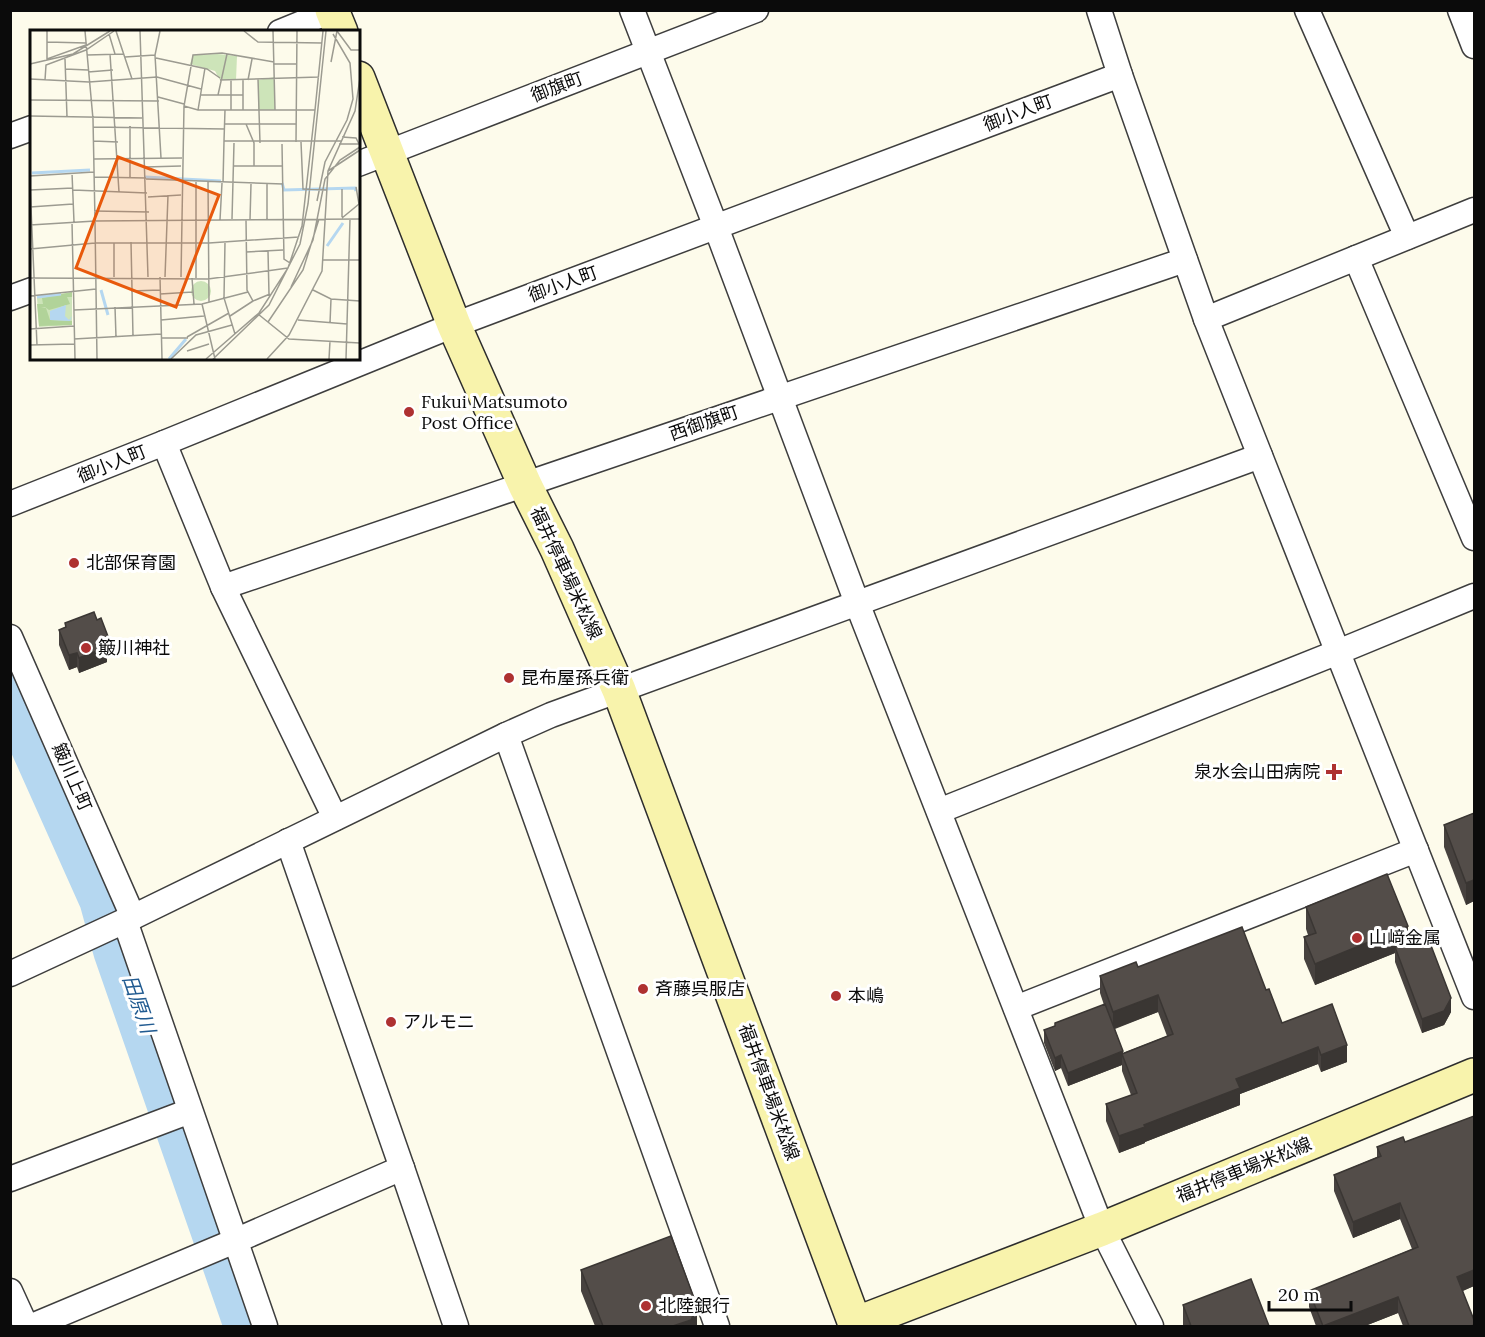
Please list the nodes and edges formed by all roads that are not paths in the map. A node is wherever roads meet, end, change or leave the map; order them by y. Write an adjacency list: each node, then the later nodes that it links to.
1 (632, 10): 10 (street)
2 (756, 10): 10 (street, 御旗町)
3 (1099, 10): 11 (street)
4 (1307, 10): 18 (street)
5 (1460, 10): 9 (street)
6 (333, 11): 7 (street); 8 (main road)
7 (285, 30)
8 (339, 30)
9 (1474, 46)
10 (648, 52): 15 (street, 御旗町); 17 (street)
11 (1120, 75): 17 (street, 御小人町); 20 (street)
12 (360, 89): 15 (main road, 福井停車場米松線)
13 (30, 129): 14 (street)
14 (10, 136)
15 (373, 159): 24 (main road, 福井停車場米松線)
16 (1474, 210): 18 (street)
17 (716, 226): 24 (street, 御小人町); 25 (street)
18 (1407, 237): 19 (street)
19 (1356, 258): 23 (street); 30 (street)
20 (1185, 260): 23 (street); 25 (street, 西御旗町)
21 (30, 291): 22 (street)
22 (10, 298)
23 (1206, 319): 27 (street)
24 (454, 325): 26 (street, 御小人町); 28 (main road, 福井停車場米松線)
25 (780, 397): 28 (street, 西御旗町); 33 (street)
26 (164, 443): 29 (street, 御小人町); 31 (street)
27 (1260, 456): 33 (street); 35 (street)
28 (525, 485): 31 (street, 西御旗町); 36 (main road, 福井停車場米松線)
29 (10, 504)
30 (1474, 538)
31 (223, 588): 39 (street)
32 (1474, 596): 35 (street)
33 (857, 603): 36 (street); 38 (street)
34 (10, 637): 42 (street, 簸川上町)
35 (1338, 652): 38 (street); 41 (street)
36 (619, 690): 37 (street); 58 (main road, 福井停車場米松線)
37 (506, 735): 39 (street); 57 (street)
38 (939, 811): 45 (street)
39 (335, 818): 40 (street)
40 (288, 842): 42 (street); 48 (street)
41 (1416, 850): 44 (street); 45 (street)
42 (129, 919): 43 (street); 47 (street, 簸川上町)
43 (10, 974)
44 (1474, 997)
45 (1016, 1008): 50 (street)
46 (1474, 1075): 50 (main road, 福井停車場米松線)
47 (190, 1111): 49 (street); 51 (street, 簸川上町)
48 (402, 1168): 51 (street); 56 (street)
49 (10, 1179)
50 (1102, 1228): 58 (main road, 福井停車場米松線); 59 (street)
51 (235, 1241): 54 (street); 55 (street, 簸川上町)
52 (10, 1291): 53 (street)
53 (26, 1326)
54 (32, 1326)
55 (265, 1326)
56 (456, 1326)
57 (717, 1326)
58 (854, 1326)
59 (1151, 1326)

